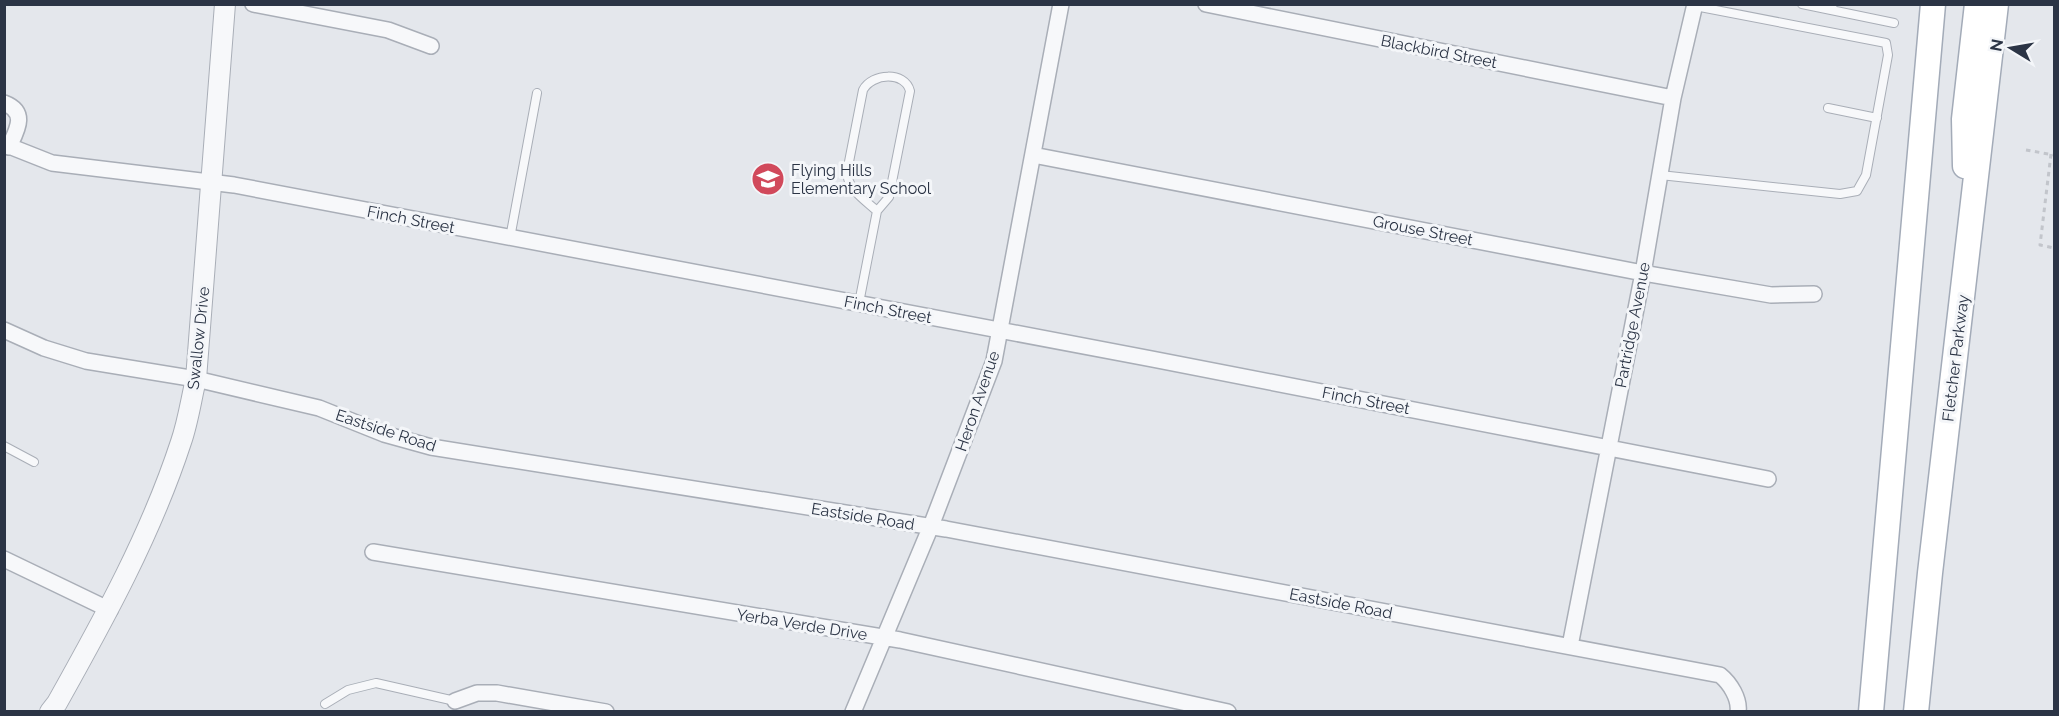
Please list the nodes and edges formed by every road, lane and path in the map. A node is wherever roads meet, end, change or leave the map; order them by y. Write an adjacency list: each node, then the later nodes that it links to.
1 (225, 4): 25 (street, Swallow Drive)
2 (253, 4): 13 (street)
3 (1061, 4): 21 (street, Heron Avenue)
4 (1206, 4): 15 (street, Blackbird Street)
5 (1802, 4): 11 (lane)
6 (1933, 4): 54 (main road)
7 (1977, 4): 29 (main road)
8 (1996, 4): 23 (main road, Fletcher Parkway)
9 (2012, 4): 23 (main road)
10 (1695, 5): 15 (street, Partridge Avenue); 18 (lane)
11 (1832, 7): 12 (lane)
12 (1894, 23)
13 (431, 46)
14 (537, 93): 27 (lane)
15 (1673, 98): 24 (street, Partridge Avenue)
16 (4, 103): 19 (street, Finch Street)
17 (1828, 108): 18 (lane)
18 (1877, 118): 24 (lane)
19 (7, 145): 25 (street, Finch Street)
20 (2026, 150): 22 (path)
21 (1033, 155): 30 (street, Grouse Street); 34 (street, Heron Avenue)
22 (2053, 155): 28 (path)
23 (1977, 170): 29 (main road, Fletcher Parkway)
24 (1660, 175): 30 (street, Partridge Avenue)
25 (212, 182): 27 (street, Finch Street); 35 (street, Swallow Drive)
26 (877, 211): 26 (lane); 32 (lane)
27 (510, 238): 32 (street, Finch Street)
28 (2055, 248)
29 (1967, 256): 48 (main road, Fletcher Parkway)
30 (1643, 273): 31 (street, Grouse Street); 37 (street, Partridge Avenue)
31 (1814, 294)
32 (859, 303): 34 (street, Finch Street)
33 (4, 330): 35 (street, Eastside Road)
34 (999, 330): 37 (street, Finch Street); 40 (street, Heron Avenue)
35 (196, 379): 40 (street, Eastside Road); 43 (street, Swallow Drive)
36 (4, 446): 38 (lane)
37 (1608, 446): 39 (street, Finch Street); 45 (street, Partridge Avenue)
38 (34, 462)
39 (1768, 479)
40 (931, 526): 44 (street, Heron Avenue); 45 (street, Eastside Road)
41 (374, 552): 44 (street, Yerba Verde Drive)
42 (4, 559): 43 (street)
43 (110, 610): 49 (street, Swallow Drive)
44 (883, 638): 51 (street, Heron Avenue); 52 (street, Yerba Verde Drive)
45 (1570, 646): 53 (street, Eastside Road)
46 (455, 701): 47 (lane); 50 (street)
47 (324, 704)
48 (1917, 707)
49 (50, 711)
50 (606, 711)
51 (853, 711)
52 (1228, 711)
53 (1738, 711)
54 (1871, 711)

